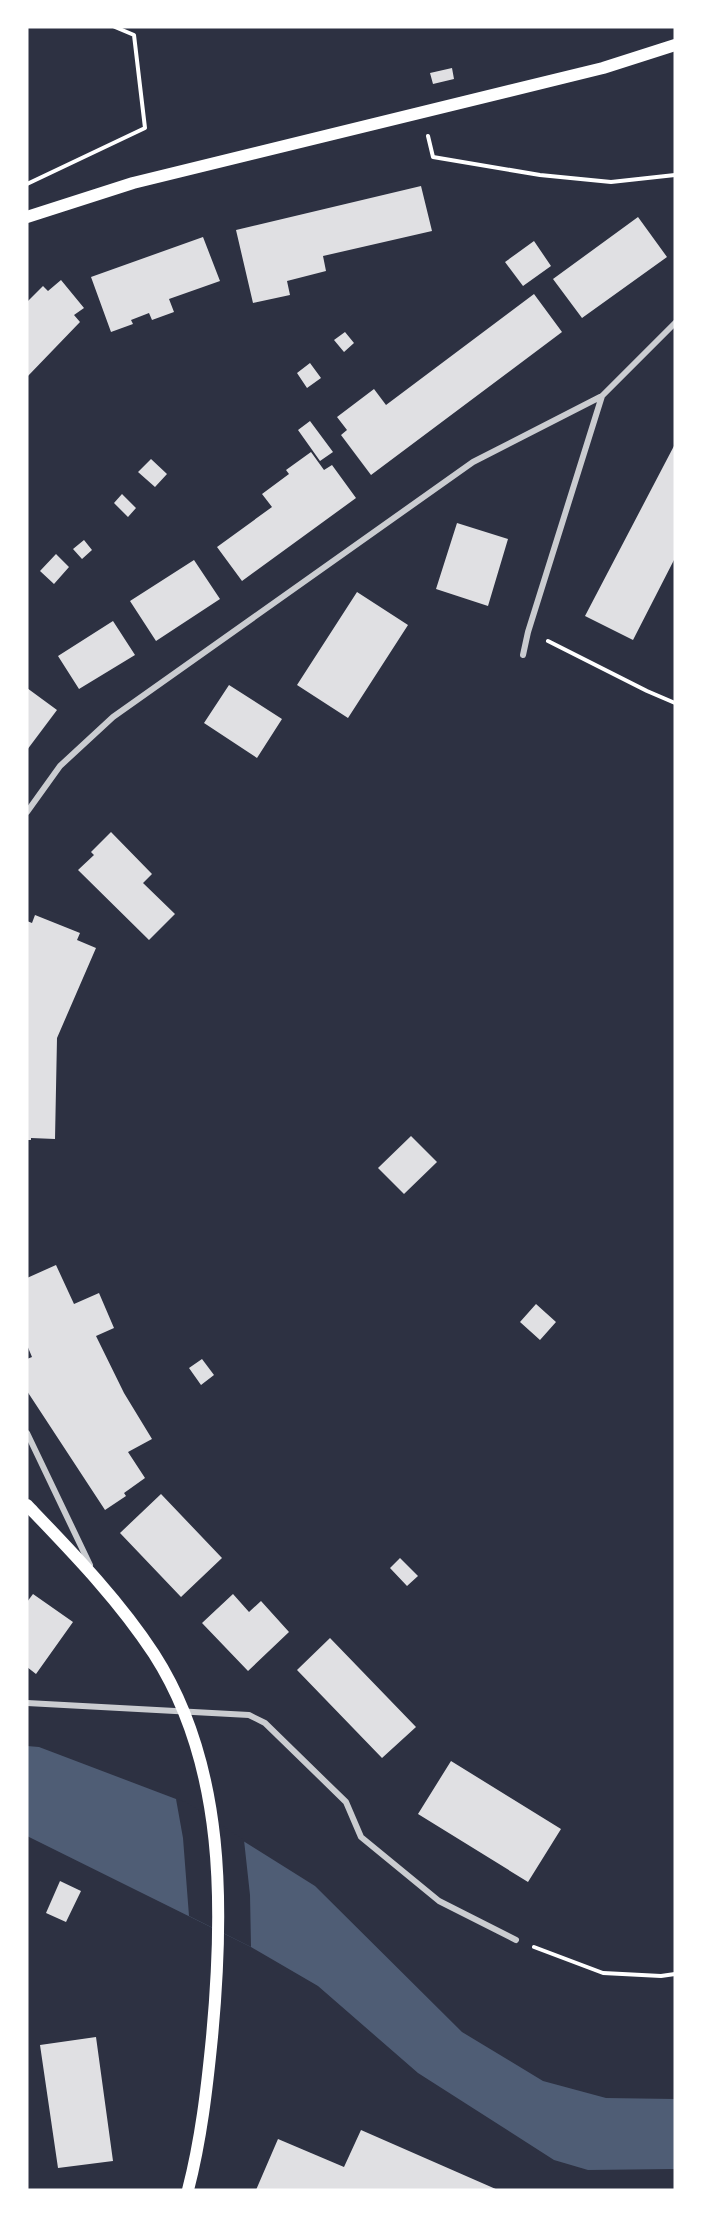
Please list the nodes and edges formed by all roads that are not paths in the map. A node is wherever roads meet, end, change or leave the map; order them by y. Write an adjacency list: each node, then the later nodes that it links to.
1 (675, 45): 2 (main road)
2 (27, 217)
3 (675, 323): 4 (street)
4 (602, 396): 5 (street); 6 (street)
5 (523, 656)
6 (27, 812)
7 (27, 1433): 9 (street)
8 (27, 1505): 9 (main road)
9 (96, 1578): 11 (main road)
10 (27, 1703): 11 (street)
11 (184, 1713): 12 (street); 13 (main road)
12 (516, 1940)
13 (188, 2190)

